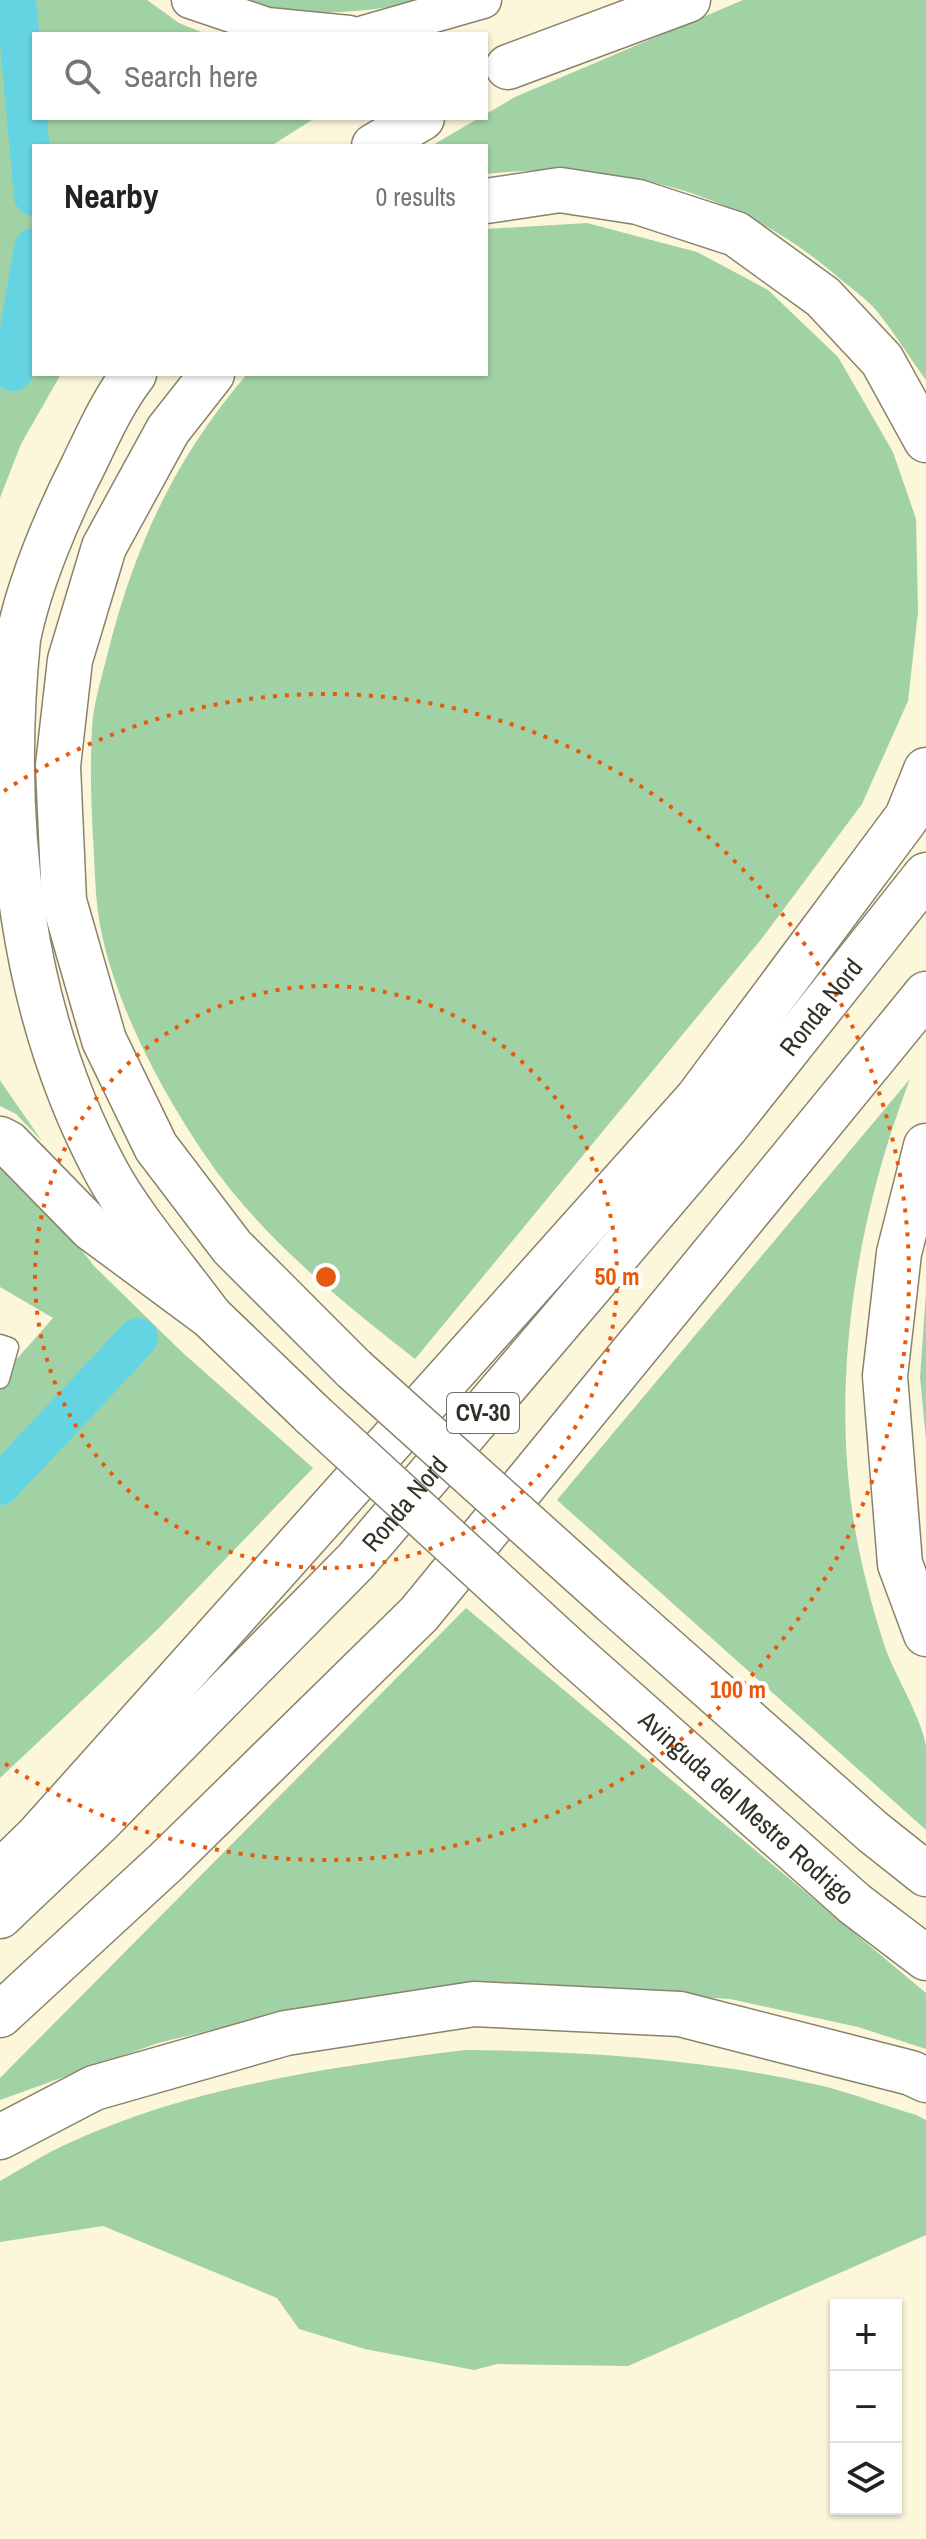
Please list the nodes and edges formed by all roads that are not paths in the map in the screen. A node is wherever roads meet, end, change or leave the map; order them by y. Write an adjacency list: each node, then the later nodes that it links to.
1 (190, 0): 5 (street)
2 (483, 0): 6 (street)
3 (658, 0): 7 (main road)
4 (688, 0): 7 (main road)
5 (328, 32)
6 (371, 32)
7 (497, 74)
8 (419, 120): 9 (main road)
9 (377, 144)
10 (488, 201): 13 (main road)
11 (132, 376): 19 (main road)
12 (210, 376): 26 (main road, bridge)
13 (926, 440)
14 (926, 770): 23 (main road)
15 (926, 875): 27 (main road, Ronda Nord / CV-30)
16 (926, 994): 29 (main road, CV-30)
17 (0, 1139): 19 (main road)
18 (926, 1146): 22 (main road)
19 (210, 1316): 28 (main road, Avinguda del Mestre Rodrigo, bridge)
20 (0, 1344): 21 (lane)
21 (0, 1379)
22 (926, 1634)
23 (203, 1650): 24 (main road); 25 (main road)
24 (0, 1830)
25 (0, 1873)
26 (926, 1874)
27 (0, 1916)
28 (926, 1958)
29 (0, 2015)
30 (926, 2080): 31 (main road)
31 (0, 2137)

